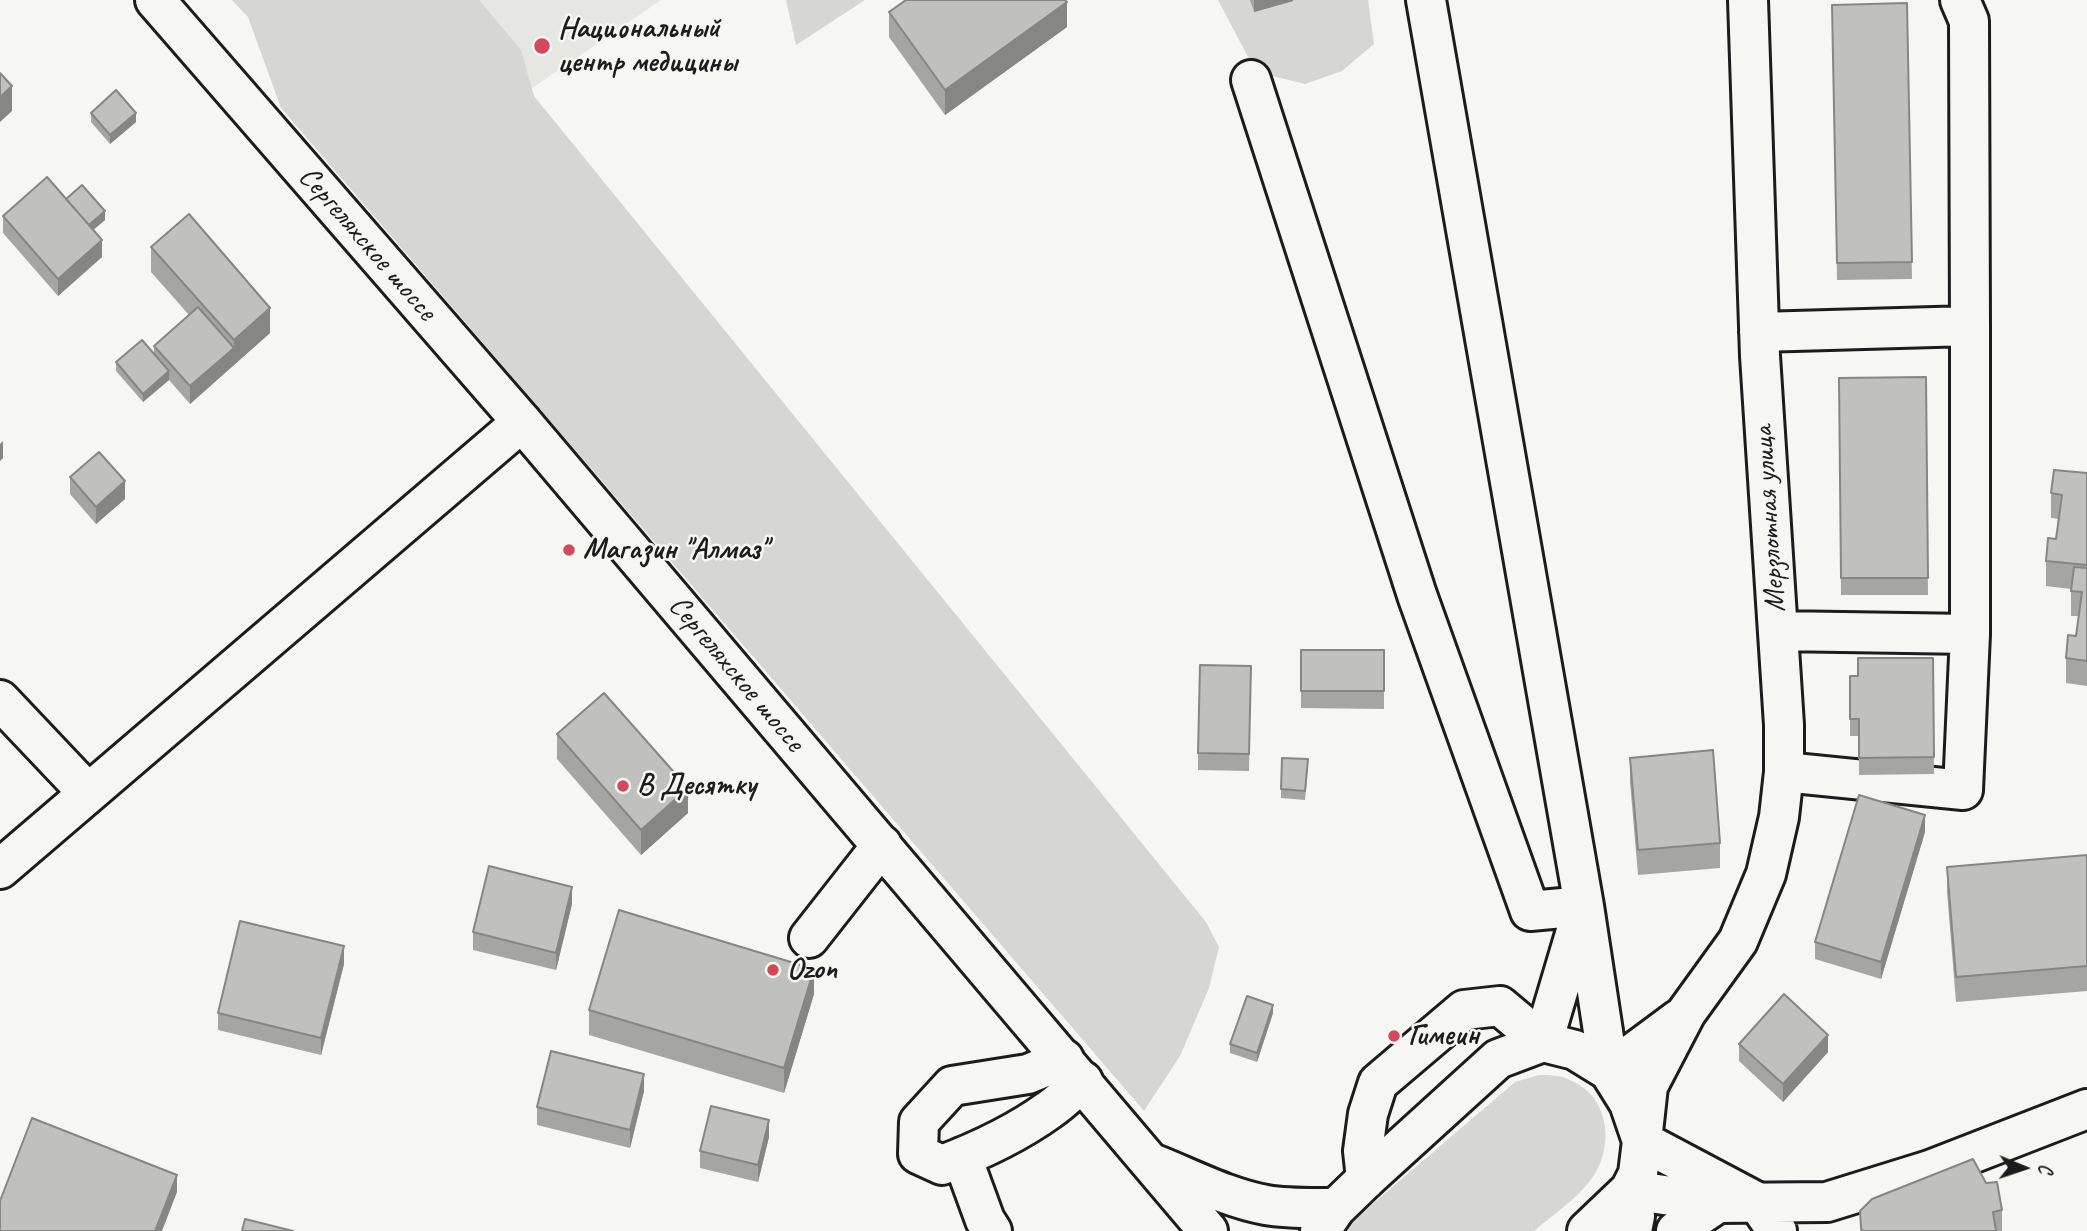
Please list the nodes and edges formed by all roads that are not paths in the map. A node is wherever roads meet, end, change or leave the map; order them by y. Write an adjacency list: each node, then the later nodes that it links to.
1 (155, 0): 8 (street, Сергеляхское шоссе)
2 (1426, 0): 16 (street)
3 (1960, 0): 6 (street)
4 (1753, 1): 7 (street, Мерзлотная улица)
5 (1251, 80): 16 (street)
6 (1970, 326): 7 (street); 10 (street)
7 (1759, 332): 9 (street, Мерзлотная улица)
8 (522, 422): 13 (street); 14 (street, Сергеляхское шоссе)
9 (1778, 631): 10 (street); 12 (street, Мерзлотная улица)
10 (1970, 634): 12 (street)
11 (0, 700): 13 (street)
12 (1784, 772): 18 (street, Мерзлотная улица)
13 (88, 793): 15 (street)
14 (881, 845): 17 (street); 20 (street, Сергеляхское шоссе)
15 (0, 869)
16 (1584, 906): 19 (street); 21 (street)
17 (809, 938)
18 (1686, 1013): 21 (street); 23 (street)
19 (1543, 1042): 21 (street); 26 (street, Сергеляхское шоссе); 26 (street)
20 (1073, 1070): 24 (street); 24 (street); 25 (street, Сергеляхское шоссе)
21 (1609, 1071): 23 (street)
22 (2087, 1109): 29 (street)
23 (1642, 1142): 27 (street); 29 (street)
24 (962, 1157): 31 (street)
25 (1149, 1161): 30 (street, Сергеляхское шоссе); 32 (street, Сергеляхское шоссе)
26 (1366, 1179): 30 (street, Сергеляхское шоссе)
27 (1630, 1190): 28 (street); 33 (street); 34 (street)
28 (1718, 1203): 29 (street); 35 (street)
29 (1767, 1217)
30 (1328, 1220)
31 (992, 1231)
32 (1208, 1231)
33 (1587, 1231)
34 (1632, 1231)
35 (1676, 1231)

